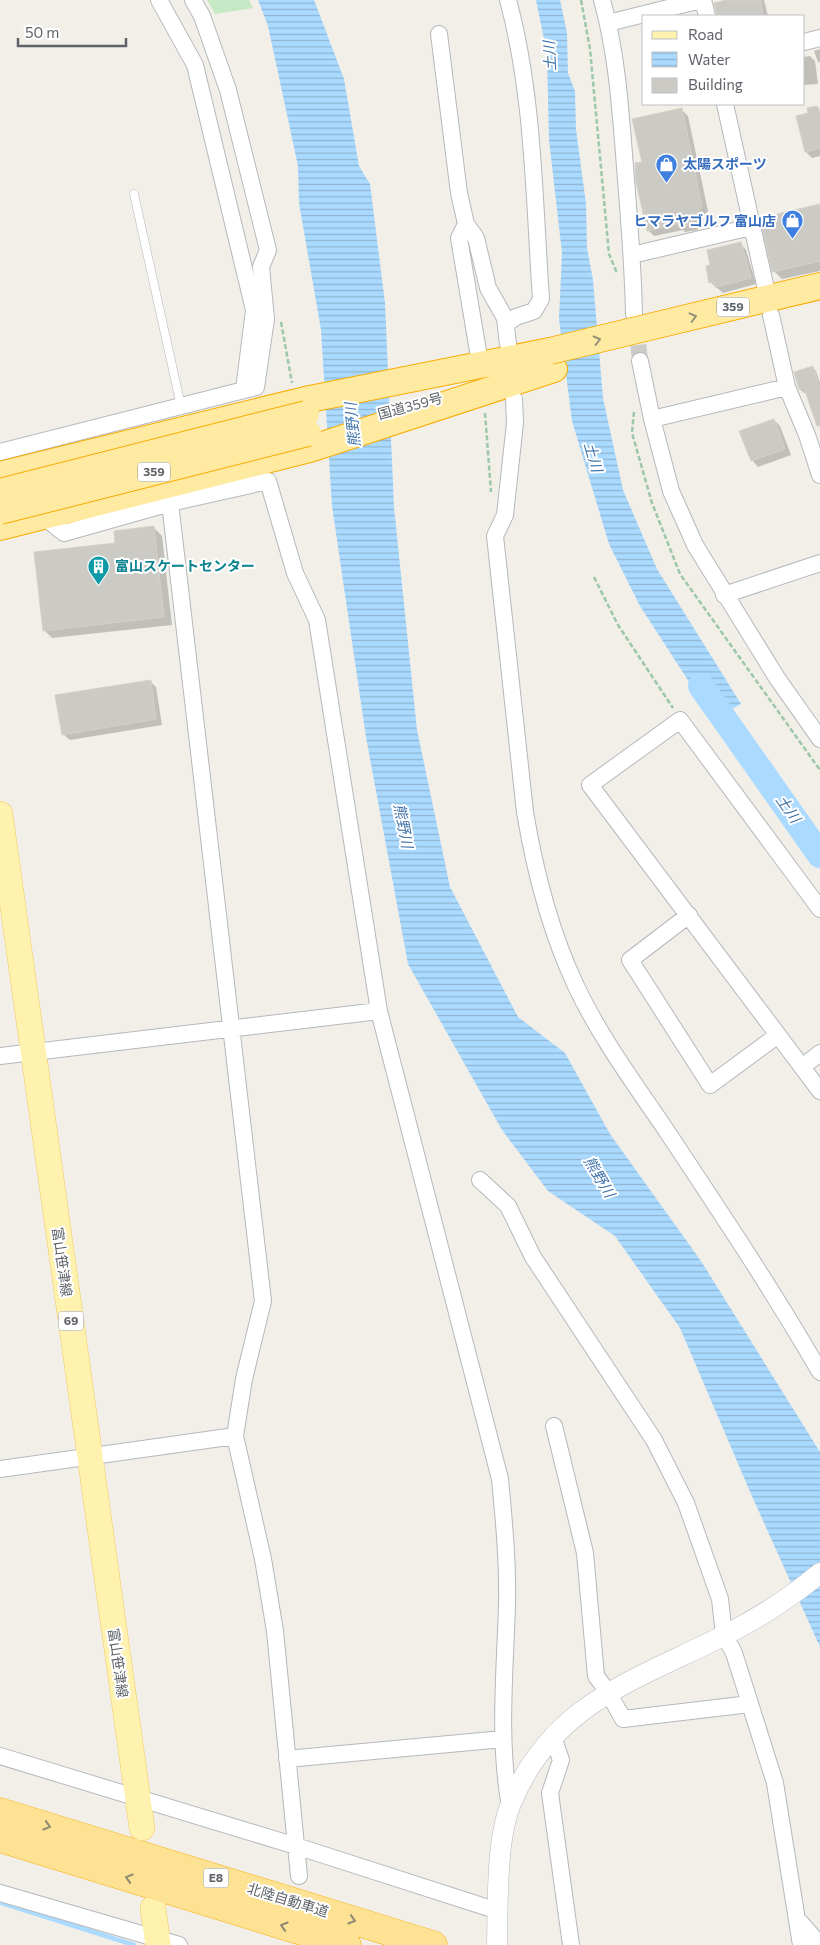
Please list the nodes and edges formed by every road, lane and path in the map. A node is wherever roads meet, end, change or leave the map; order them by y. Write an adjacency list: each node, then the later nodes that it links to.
1 (159, 0): 24 (street)
2 (193, 0): 24 (street)
3 (508, 0): 19 (street)
4 (602, 0): 7 (street)
5 (702, 0): 6 (street); 7 (street)
6 (707, 15)
7 (608, 23): 15 (street)
8 (439, 34): 13 (street)
9 (820, 38): 10 (street)
10 (805, 42)
11 (725, 105): 14 (street)
12 (134, 194): 26 (lane)
13 (466, 224): 19 (street); 22 (street)
14 (751, 227): 15 (street); 18 (street)
15 (632, 255): 20 (street)
16 (820, 286): 18 (highway, 359)
17 (820, 302): 18 (highway, 359)
18 (770, 306): 20 (highway, 359); 23 (street)
19 (506, 324): 21 (street)
20 (642, 337): 22 (highway, 359); 27 (street)
21 (508, 344)
22 (475, 382): 29 (highway); 31 (highway, 国道359号 / 359, bridge); 32 (path); 34 (highway, 国道359号 / 359, bridge); 35 (highway)
23 (787, 387): 27 (street); 30 (street)
24 (244, 390): 26 (street)
25 (514, 399): 54 (street)
26 (181, 406): 28 (street)
27 (652, 419): 39 (street)
28 (0, 452)
29 (0, 475)
30 (820, 475)
31 (0, 492)
32 (492, 498)
33 (170, 503): 35 (street); 45 (street); 46 (street)
34 (0, 511)
35 (42, 516): 36 (highway)
36 (0, 527)
37 (820, 563): 39 (street)
38 (594, 577): 40 (path)
39 (724, 595): 41 (street)
40 (680, 720): 43 (street); 44 (street)
41 (820, 739)
42 (0, 814): 48 (main road, 富山笹津線 / 69)
43 (820, 909)
44 (689, 916): 47 (street); 47 (street)
45 (378, 1011): 46 (street); 64 (street)
46 (230, 1027): 48 (street); 56 (street)
47 (778, 1036): 51 (street)
48 (34, 1052): 50 (street); 57 (main road, 富山笹津線 / 69)
49 (820, 1053): 51 (street)
50 (0, 1056)
51 (802, 1067): 52 (street)
52 (820, 1091)
53 (480, 1180): 60 (street)
54 (820, 1372)
55 (554, 1426): 61 (street)
56 (235, 1436): 57 (street); 66 (street)
57 (89, 1457): 58 (street); 67 (main road, 富山笹津線 / 69)
58 (0, 1469)
59 (820, 1573): 60 (street)
60 (729, 1633): 61 (street); 62 (street)
61 (608, 1692): 62 (street); 63 (street)
62 (750, 1704): 77 (street)
63 (553, 1737): 68 (street); 82 (street)
64 (503, 1739): 66 (street); 68 (street)
65 (0, 1756): 67 (street)
66 (287, 1759): 72 (street)
67 (137, 1799): 70 (main road, 富山笹津線 / 69); 72 (street)
68 (510, 1807): 76 (street)
69 (0, 1812): 81 (highway, 北陸自動車道 / E8, one-way to 81)
70 (142, 1828)
71 (0, 1838): 80 (highway, 北陸自動車道 / E8, one-way to 71)
72 (296, 1846): 73 (street); 76 (street)
73 (300, 1876)
74 (0, 1893): 78 (street)
75 (153, 1908): 78 (main road)
76 (498, 1911): 79 (street)
77 (800, 1922): 83 (street); 84 (street)
78 (165, 1943)
79 (500, 1944)
80 (347, 1945)
81 (433, 1945)
82 (571, 1945)
83 (802, 1945)
84 (816, 1945)

